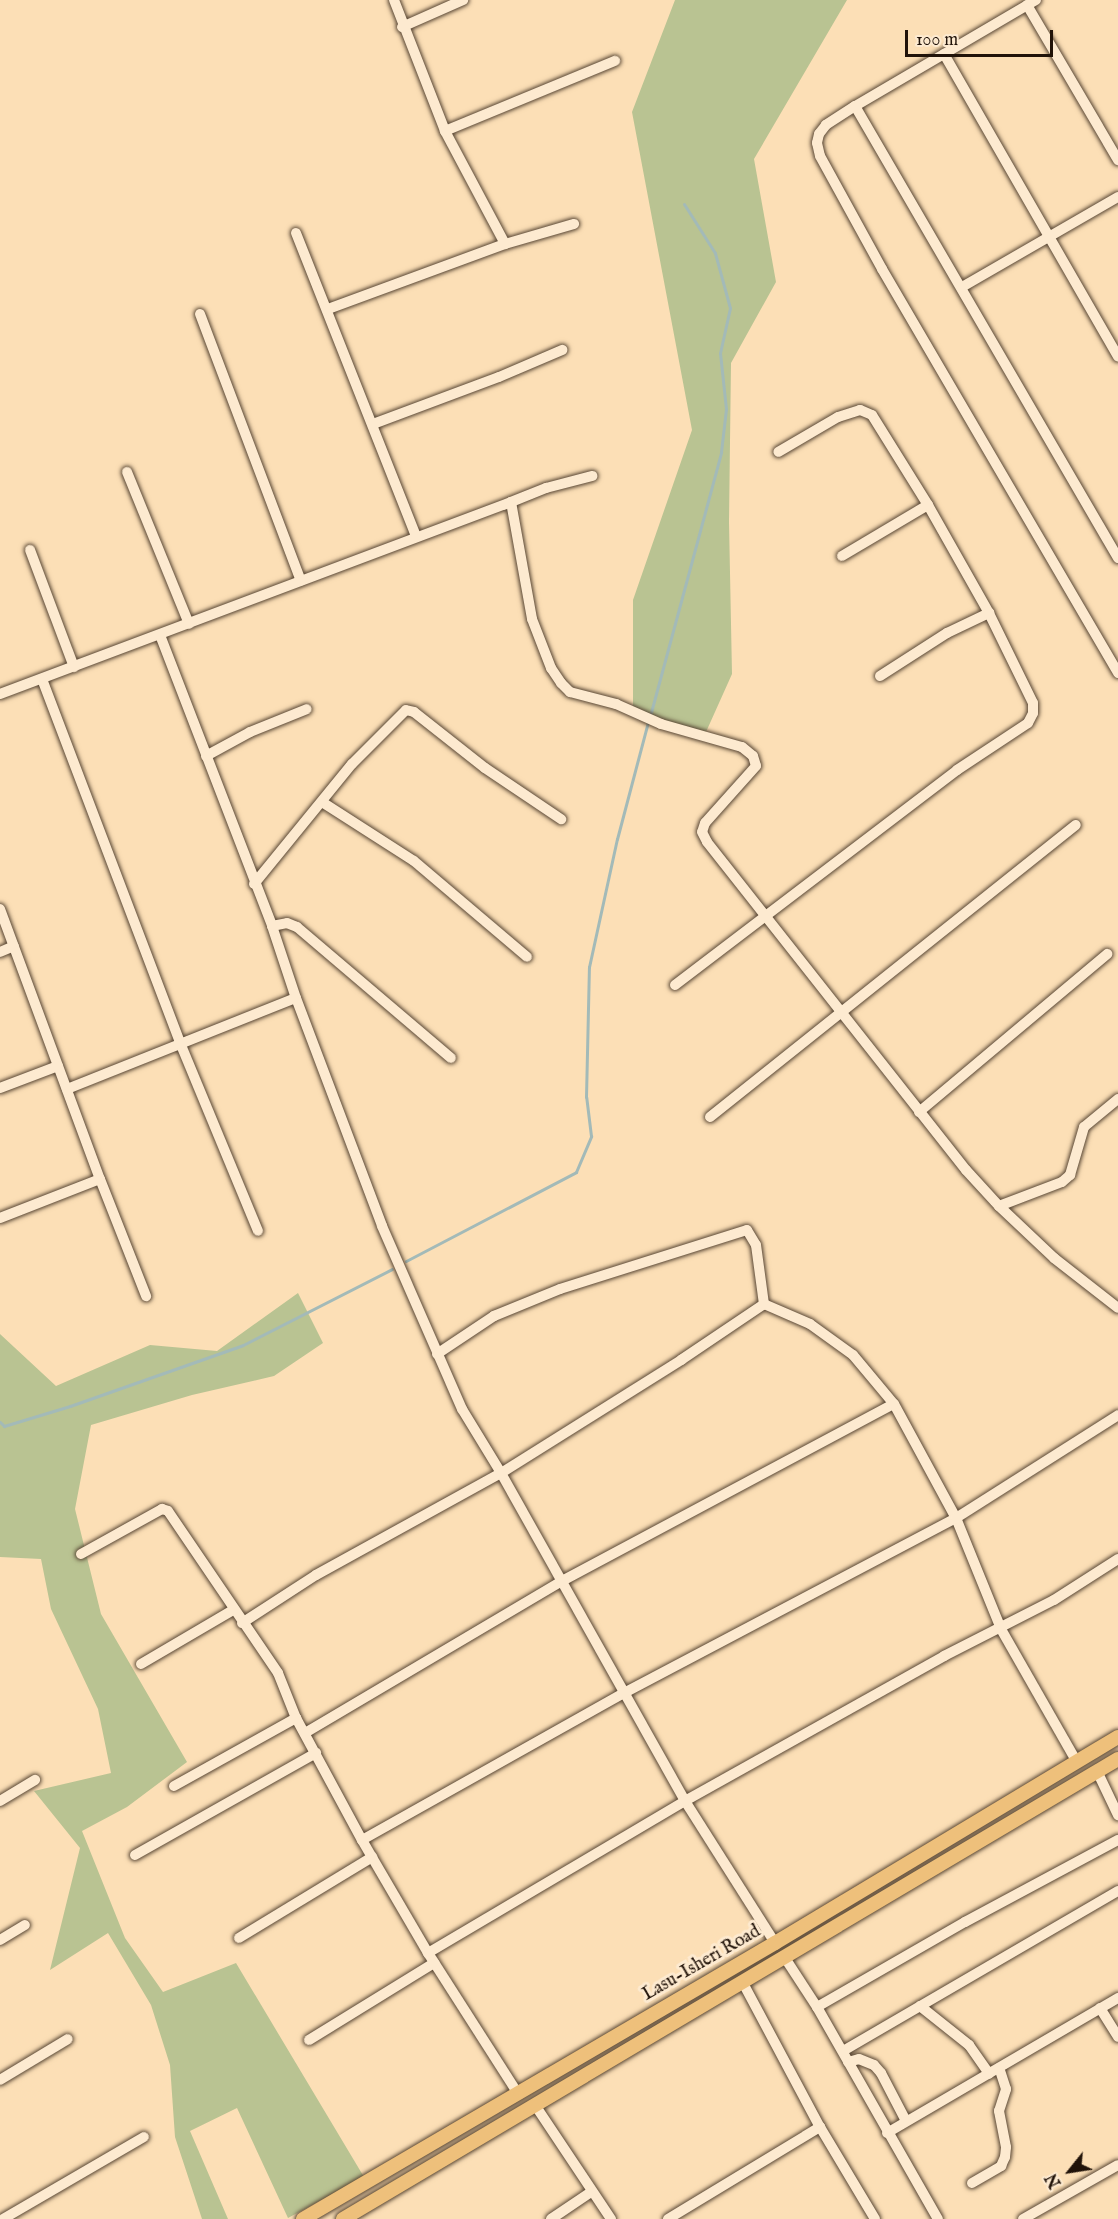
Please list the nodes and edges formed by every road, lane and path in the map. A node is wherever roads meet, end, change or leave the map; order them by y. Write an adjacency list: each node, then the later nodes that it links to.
1 (394, 0): 4 (street)
2 (463, 0): 4 (street)
3 (1031, 3): 5 (street); 9 (street)
4 (402, 27): 8 (street)
5 (944, 54): 7 (street); 13 (street)
6 (615, 61): 8 (street)
7 (855, 106): 15 (street); 35 (street)
8 (445, 131): 14 (street)
9 (1118, 160)
10 (1118, 197): 13 (street)
11 (574, 224): 14 (street)
12 (296, 233): 16 (street)
13 (1048, 237): 15 (street); 19 (street)
14 (505, 244): 16 (street)
15 (962, 288): 29 (street)
16 (328, 309): 20 (street)
17 (200, 314): 30 (street)
18 (562, 350): 20 (street)
19 (1118, 356)
20 (373, 424): 26 (street)
21 (778, 452): 25 (street)
22 (127, 472): 32 (street)
23 (592, 476): 24 (street)
24 (511, 502): 26 (street); 46 (street)
25 (928, 505): 28 (street); 31 (street)
26 (416, 536): 30 (street)
27 (30, 550): 34 (street)
28 (842, 556)
29 (1118, 558)
30 (301, 581): 32 (street)
31 (989, 613): 36 (street); 46 (street)
32 (189, 624): 33 (street)
33 (160, 636): 34 (street); 40 (street)
34 (74, 667): 37 (street)
35 (1118, 673)
36 (880, 676)
37 (42, 679): 38 (street); 55 (street)
38 (0, 693)
39 (307, 709): 40 (street)
40 (206, 756): 44 (street)
41 (322, 802): 42 (street); 44 (street); 51 (street)
42 (561, 819)
43 (1076, 825): 54 (street)
44 (254, 885): 47 (street)
45 (0, 909): 48 (street)
46 (765, 916): 52 (street); 54 (street)
47 (272, 926): 53 (street); 56 (street)
48 (14, 946): 49 (street); 57 (street)
49 (0, 952)
50 (1107, 954): 61 (street)
51 (527, 957)
52 (675, 985)
53 (296, 998): 55 (street); 70 (street)
54 (842, 1011): 61 (street); 62 (street)
55 (181, 1045): 59 (street); 66 (street)
56 (451, 1058)
57 (58, 1066): 58 (street); 59 (street)
58 (0, 1088)
59 (67, 1089): 63 (street)
60 (1118, 1099): 64 (street)
61 (919, 1112): 64 (street)
62 (710, 1117)
63 (100, 1179): 65 (street); 67 (street)
64 (999, 1206): 69 (street)
65 (0, 1218)
66 (258, 1231)
67 (146, 1296)
68 (764, 1304): 70 (street); 71 (street); 73 (street)
69 (1118, 1308)
70 (437, 1354): 73 (street)
71 (894, 1404): 74 (street); 77 (street)
72 (1118, 1415): 74 (street)
73 (501, 1473): 77 (street); 79 (street)
74 (956, 1518): 80 (street); 82 (street)
75 (81, 1554): 78 (street)
76 (1118, 1559): 80 (street)
77 (562, 1581): 82 (street); 84 (street)
78 (233, 1610): 79 (street); 81 (street)
79 (242, 1623): 83 (street)
80 (1000, 1629): 88 (street); 92 (street)
81 (141, 1664)
82 (624, 1693): 92 (street); 95 (street)
83 (296, 1718): 84 (street); 91 (street)
84 (305, 1733): 86 (street)
85 (1118, 1737): 88 (main road, Lasu-Isheri Road)
86 (316, 1753): 95 (street); 97 (street)
87 (1118, 1759): 89 (main road, Lasu-Isheri Road)
88 (1077, 1762): 99 (main road, Lasu-Isheri Road)
89 (1097, 1771): 94 (street); 100 (main road, Lasu-Isheri Road)
90 (34, 1780): 93 (street)
91 (174, 1786)
92 (685, 1800): 105 (street); 106 (street)
93 (0, 1801)
94 (1118, 1815)
95 (362, 1840): 98 (street)
96 (1118, 1840): 112 (street)
97 (135, 1855)
98 (372, 1857): 103 (street); 106 (street)
99 (893, 1872): 100 (main road); 105 (main road, Lasu-Isheri Road)
100 (903, 1889): 107 (main road, Lasu-Isheri Road)
101 (1118, 1892): 111 (street)
102 (25, 1925): 104 (street)
103 (239, 1938)
104 (0, 1940)
105 (775, 1943): 121 (main road, Lasu-Isheri Road)
106 (428, 1953): 108 (street)
107 (785, 1958): 109 (main road, Lasu-Isheri Road); 112 (street)
108 (434, 1963): 116 (street); 121 (street)
109 (743, 1983): 122 (main road, Lasu-Isheri Road); 124 (street)
110 (1118, 1998): 113 (street)
111 (920, 2006): 117 (street); 119 (street)
112 (817, 2007): 117 (street)
113 (1100, 2008): 114 (street); 119 (street)
114 (1118, 2037)
115 (68, 2039): 120 (street)
116 (309, 2040)
117 (843, 2051): 118 (street)
118 (848, 2062): 123 (street); 125 (street)
119 (994, 2072): 123 (street); 128 (street)
120 (0, 2080)
121 (518, 2094): 131 (main road, Lasu-Isheri Road)
122 (535, 2105): 129 (street); 132 (main road, Lasu-Isheri Road)
123 (906, 2121): 125 (street)
124 (820, 2127): 135 (street); 136 (street)
125 (887, 2133): 137 (street)
126 (144, 2137): 130 (street)
127 (1118, 2165): 138 (street)
128 (972, 2182)
129 (591, 2192): 133 (street); 134 (street)
130 (3, 2219)
131 (303, 2219)
132 (342, 2219)
133 (551, 2219)
134 (611, 2219)
135 (668, 2219)
136 (875, 2219)
137 (938, 2219)
138 (1023, 2219)

